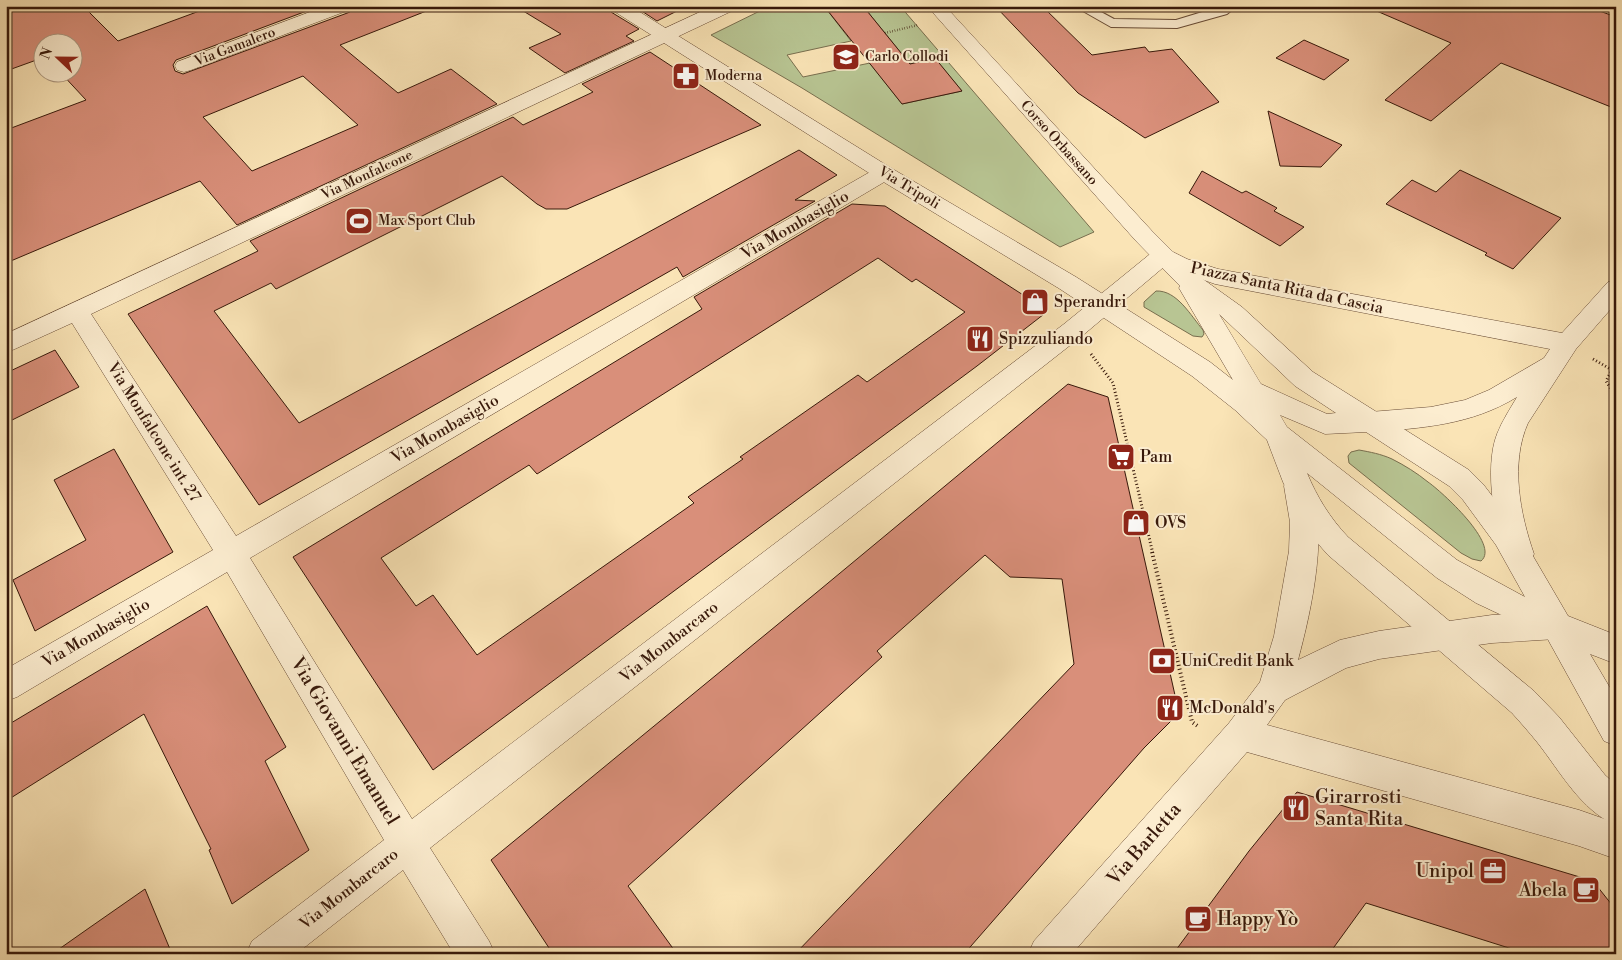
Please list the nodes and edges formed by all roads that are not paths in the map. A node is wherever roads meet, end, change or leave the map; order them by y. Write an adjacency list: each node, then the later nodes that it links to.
1 (343, 6): 8 (street, Via Gamalero)
2 (618, 6): 7 (street, Via Tripoli)
3 (728, 6): 7 (street, Via Monfalcone)
4 (1080, 6): 5 (lane)
5 (1231, 6)
6 (940, 12): 10 (street, Corso Orbassano)
7 (664, 36): 9 (street, Via Tripoli); 14 (street, Via Monfalcone)
8 (184, 66)
9 (884, 173): 13 (street, Via Tripoli); 23 (street, Via Mombasiglio)
10 (1163, 255): 11 (street, Corso Orbassano); 13 (street); 16 (street, Piazza Santa Rita da Cascia)
11 (1185, 278): 18 (street, Piazza Santa Rita da Cascia); 19 (street, Piazza Santa Rita da Cascia)
12 (1616, 288): 16 (street)
13 (1103, 305): 17 (street, Via Tripoli); 34 (street, Via Mombarcaro)
14 (77, 311): 15 (street, Via Monfalcone); 23 (street, Via Monfalcone int. 27)
15 (6, 344)
16 (1559, 354): 19 (street); 24 (street, Piazza Santa Rita da Cascia)
17 (1201, 369): 18 (street); 21 (street, Piazza Santa Rita da Cascia)
18 (1254, 392): 20 (street); 21 (street, Piazza Santa Rita da Cascia)
19 (1370, 422): 20 (street); 24 (street, Piazza Santa Rita da Cascia)
20 (1325, 424): 21 (street)
21 (1278, 434): 22 (street, Piazza Santa Rita da Cascia); 25 (street, Piazza Santa Rita da Cascia)
22 (1297, 482): 26 (street, Piazza Santa Rita da Cascia); 29 (street, Piazza Santa Rita da Cascia)
23 (231, 553): 28 (street, Via Mombasiglio); 34 (street, Via Giovanni Emanuel)
24 (1525, 570): 25 (street, Piazza Santa Rita da Cascia)
25 (1556, 625): 26 (street, Piazza Santa Rita da Cascia); 27 (street, Piazza Santa Rita da Cascia); 30 (street, Piazza Santa Rita da Cascia)
26 (1444, 635): 29 (street, Piazza Santa Rita da Cascia); 32 (street, Piazza Santa Rita da Cascia)
27 (1616, 650)
28 (6, 686)
29 (1274, 689): 31 (street, Piazza Santa Rita da Cascia)
30 (1616, 730)
31 (1235, 740): 33 (street); 37 (street, Via Barletta)
32 (1616, 808)
33 (1616, 841)
34 (407, 844): 35 (street, Via Mombarcaro); 36 (street, Via Giovanni Emanuel)
35 (265, 954)
36 (476, 954)
37 (1047, 954)

